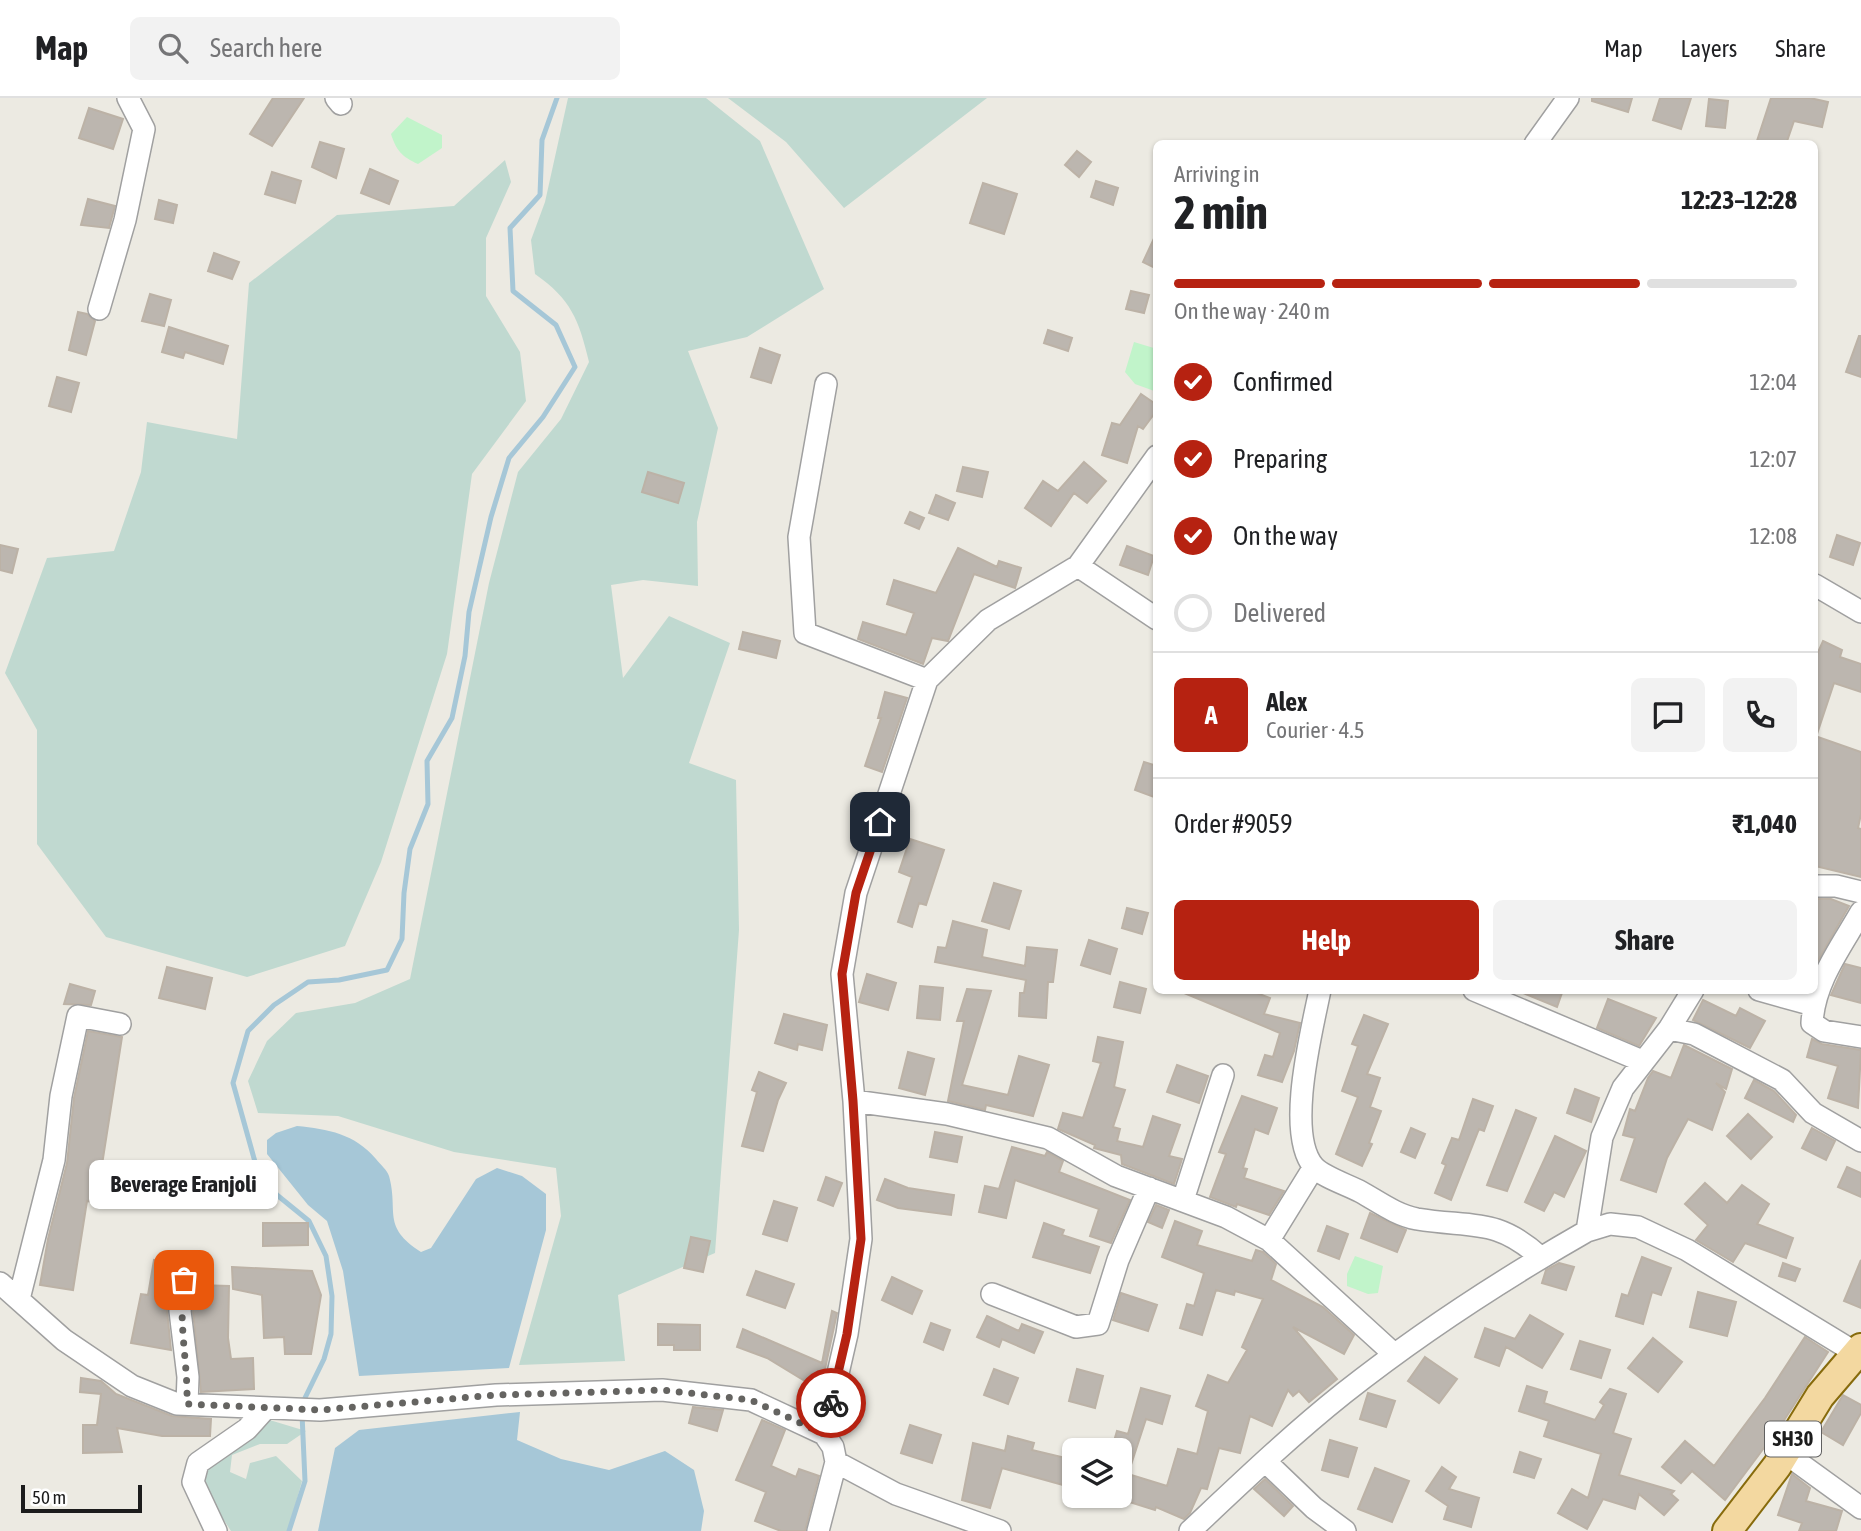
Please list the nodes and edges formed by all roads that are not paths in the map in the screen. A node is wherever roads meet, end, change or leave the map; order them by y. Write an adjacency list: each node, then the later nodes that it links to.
1 (128, 98): 4 (street)
2 (1569, 98): 3 (street)
3 (1538, 140)
4 (99, 309)
5 (826, 384): 11 (street)
6 (1153, 462): 7 (street)
7 (1078, 566): 10 (street); 11 (street)
8 (1818, 586): 9 (street)
9 (1861, 612)
10 (1153, 616)
11 (927, 680): 27 (street)
12 (1818, 886): 13 (street)
13 (1861, 892)
14 (1861, 912): 15 (street)
15 (1818, 991)
16 (1319, 994): 29 (street)
17 (1483, 994): 25 (street)
18 (1691, 994): 23 (street)
19 (1773, 994): 21 (street)
20 (1817, 994): 21 (street)
21 (1813, 1005): 24 (street)
22 (120, 1024): 38 (street)
23 (1669, 1029): 25 (street); 28 (street)
24 (1861, 1037)
25 (1642, 1061): 32 (street)
26 (1223, 1074): 31 (street)
27 (853, 1101): 30 (street); 43 (street)
28 (1861, 1141)
29 (1314, 1167): 33 (street); 34 (street)
30 (1149, 1188): 31 (street); 37 (street)
31 (1183, 1200): 33 (street)
32 (1587, 1231): 34 (street); 39 (street)
33 (1269, 1240): 40 (street)
34 (1540, 1257): 40 (street)
35 (186, 1262): 41 (street)
36 (0, 1283): 38 (street)
37 (992, 1294)
38 (19, 1299): 41 (street)
39 (1859, 1350): 44 (main road, SH30)
40 (1394, 1354): 45 (street)
41 (187, 1404): 42 (street)
42 (269, 1409): 43 (street); 48 (street)
43 (824, 1434): 46 (street)
44 (1784, 1453): 47 (street); 53 (main road, SH30)
45 (1265, 1461): 51 (street); 52 (street)
46 (836, 1462): 49 (street); 50 (street)
47 (1861, 1508)
48 (216, 1531)
49 (818, 1531)
50 (1000, 1531)
51 (1190, 1531)
52 (1345, 1531)
53 (1727, 1531)

